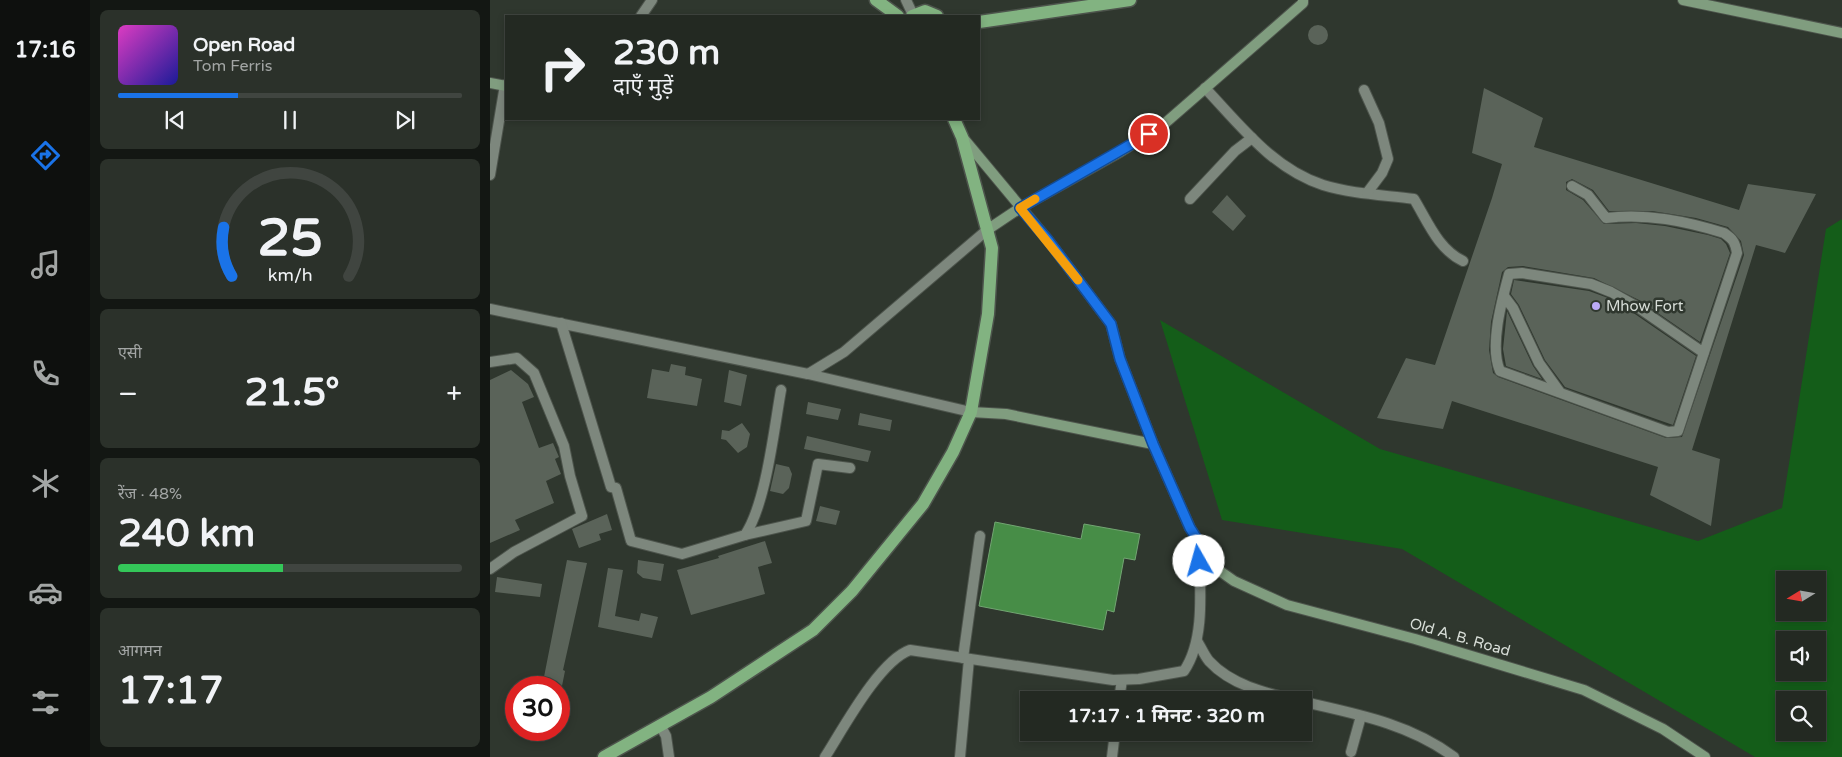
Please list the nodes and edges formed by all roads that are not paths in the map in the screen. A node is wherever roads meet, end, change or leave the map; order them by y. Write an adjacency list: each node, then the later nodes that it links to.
1 (652, 0): 8 (street)
2 (876, 0): 9 (main road)
3 (906, 0): 10 (street)
4 (1130, 0): 7 (main road)
5 (1303, 0): 17 (main road)
6 (1683, 0): 14 (main road)
7 (1107, 2): 13 (main road)
8 (642, 15)
9 (897, 15)
10 (913, 15)
11 (915, 15): 12 (main road)
12 (935, 15)
13 (980, 22)
14 (1842, 33)
15 (490, 83): 16 (main road)
16 (505, 86): 22 (street)
17 (1206, 88): 21 (street); 26 (main road)
18 (1364, 90): 24 (street)
19 (954, 120): 20 (main road)
20 (962, 137): 26 (main road, Old A. B. Road); 27 (main road)
21 (1252, 138): 24 (street); 25 (street)
22 (490, 175)
23 (1572, 186): 32 (street)
24 (1367, 193): 28 (street)
25 (1190, 199)
26 (1020, 208): 27 (main road); 38 (main road, Old A. B. Road)
27 (987, 230): 34 (street); 37 (main road)
28 (1463, 261)
29 (1504, 296): 32 (street); 36 (street); 36 (street)
30 (490, 309): 31 (street)
31 (561, 323): 34 (street); 40 (street)
32 (1704, 353): 36 (street)
33 (490, 362): 43 (street)
34 (808, 374): 37 (street)
35 (781, 390): 40 (street)
36 (1559, 392)
37 (971, 412): 38 (main road); 51 (main road)
38 (1153, 444): 42 (main road, Old A. B. Road)
39 (850, 468): 40 (street)
40 (746, 535)
41 (980, 536): 45 (street)
42 (1199, 542): 44 (street); 60 (main road, Old A. B. Road)
43 (490, 569)
44 (1197, 641): 46 (street); 48 (street)
45 (966, 659): 46 (street); 56 (street); 57 (street)
46 (1122, 680): 47 (street)
47 (1120, 691)
48 (1263, 691)
49 (1312, 704): 50 (street)
50 (1361, 716): 53 (street); 59 (street)
51 (660, 725): 54 (main road); 55 (street)
52 (1114, 741): 58 (street)
53 (1351, 752)
54 (604, 757)
55 (669, 757)
56 (825, 757)
57 (960, 757)
58 (1112, 757)
59 (1454, 757)
60 (1705, 757)

